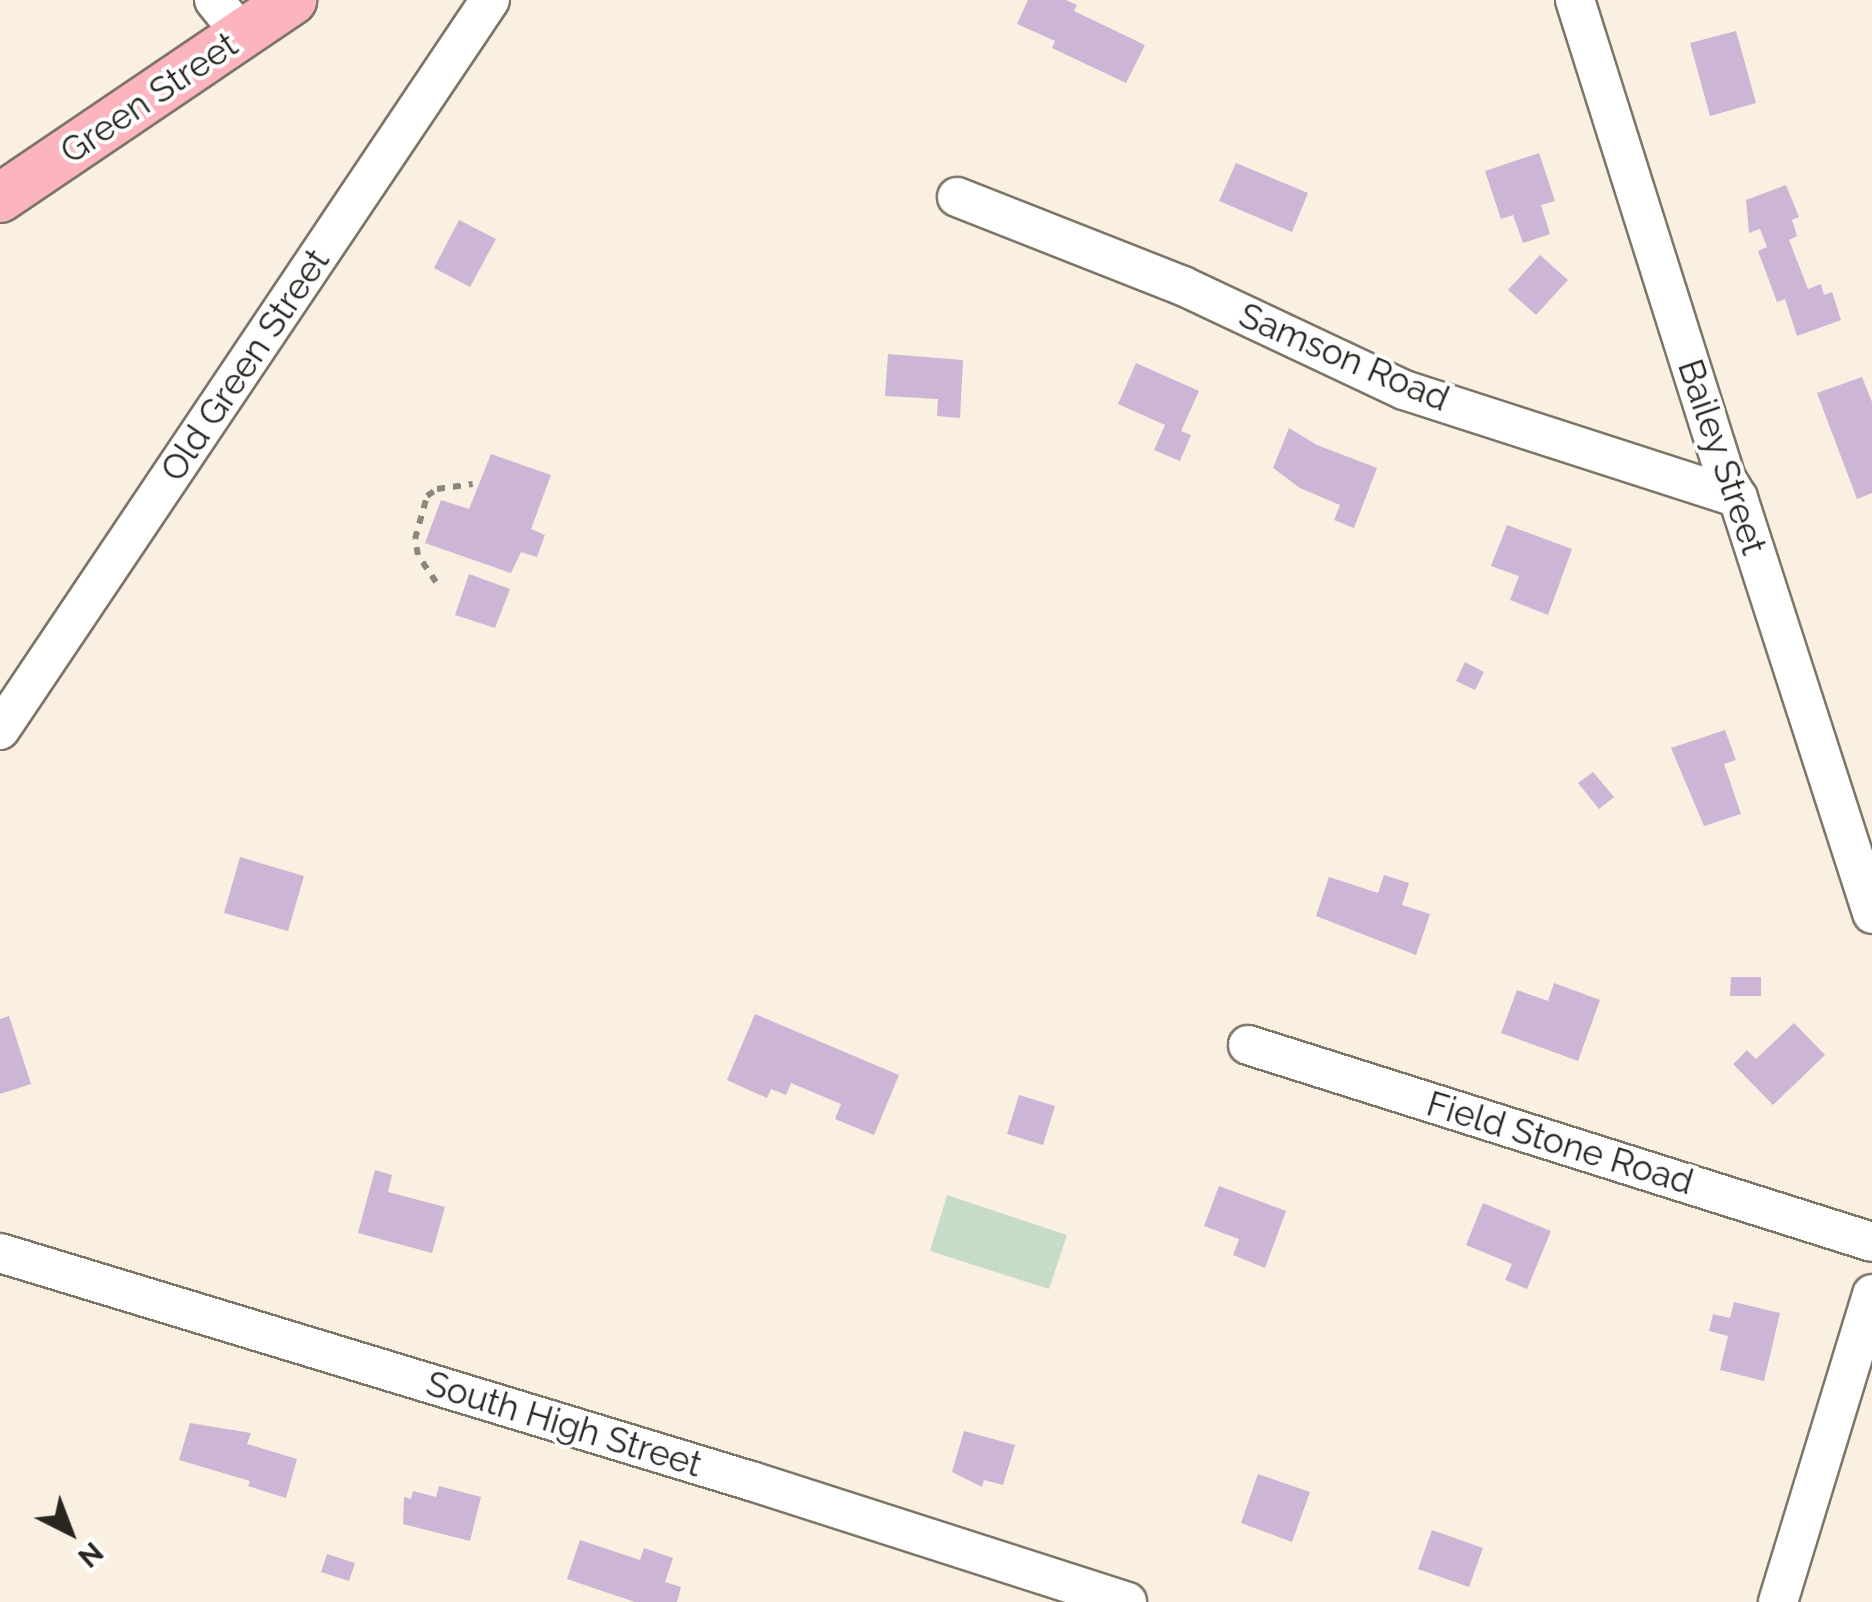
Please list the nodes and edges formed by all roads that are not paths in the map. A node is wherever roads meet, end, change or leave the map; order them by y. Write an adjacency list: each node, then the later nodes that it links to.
1 (292, 0): 4 (main road, Green Street)
2 (490, 0): 8 (street, Old Green Street)
3 (1576, 0): 7 (street, Bailey Street)
4 (228, 18): 5 (main road, Green Street)
5 (3, 196)
6 (957, 197): 7 (street, Samson Road)
7 (1738, 498): 9 (street, Bailey Street)
8 (0, 730)
9 (1872, 914)
10 (1248, 1045): 11 (street, Field Stone Road)
11 (1872, 1242)
12 (0, 1253): 14 (street, South High Street)
13 (1872, 1294): 15 (street)
14 (1127, 1602)
15 (1778, 1602)

